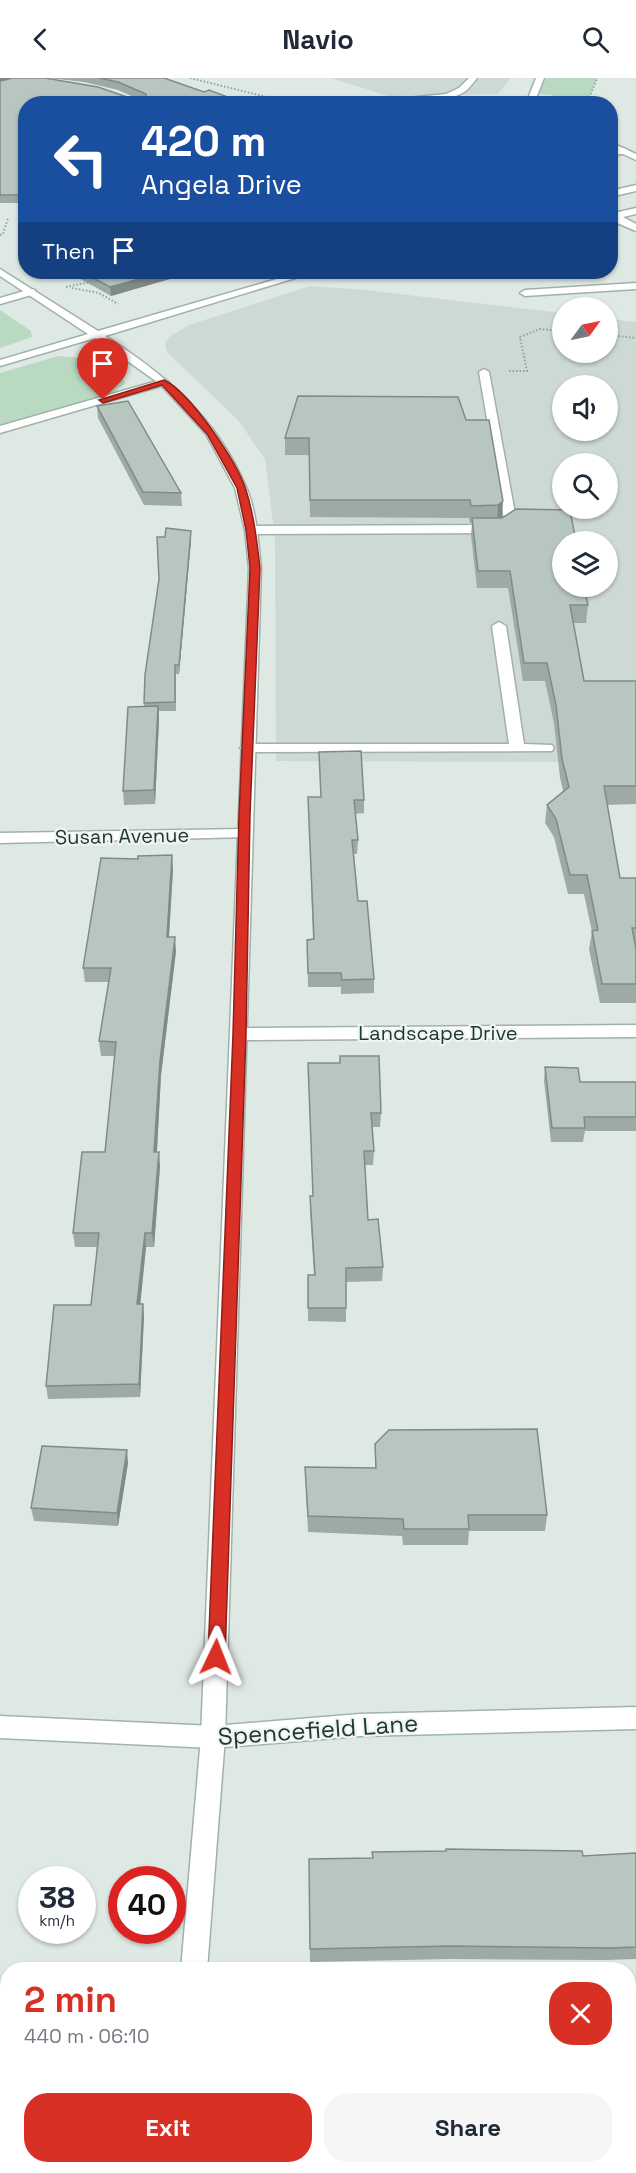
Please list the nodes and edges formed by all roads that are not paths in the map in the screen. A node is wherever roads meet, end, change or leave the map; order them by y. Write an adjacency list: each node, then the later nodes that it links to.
1 (473, 78): 3 (street)
2 (540, 78): 4 (street)
3 (447, 96)
4 (533, 96)
5 (628, 141): 6 (street)
6 (618, 145)
7 (618, 150): 8 (street)
8 (636, 156)
9 (636, 188): 10 (street)
10 (618, 192)
11 (636, 211): 12 (street)
12 (618, 216)
13 (618, 220): 14 (street)
14 (636, 228)
15 (0, 272): 18 (street)
16 (286, 279): 21 (street)
17 (636, 286): 19 (street)
18 (31, 292): 20 (street); 21 (street)
19 (525, 293)
20 (0, 301)
21 (96, 334): 22 (street); 24 (street)
22 (0, 363)
23 (484, 372): 26 (street)
24 (164, 382): 25 (street); 26 (street)
25 (0, 430)
26 (251, 530): 28 (street)
27 (499, 626): 29 (street)
28 (247, 748): 29 (street); 31 (street)
29 (517, 748): 30 (street)
30 (547, 748)
31 (244, 834): 32 (street, Susan Avenue); 34 (street)
32 (0, 838)
33 (636, 1031): 34 (street, Landscape Drive)
34 (240, 1034): 37 (street)
35 (636, 1718): 37 (street, Spencefield Lane)
36 (0, 1727): 37 (street, Spencefield Lane)
37 (213, 1737): 38 (street)
38 (195, 1962)

